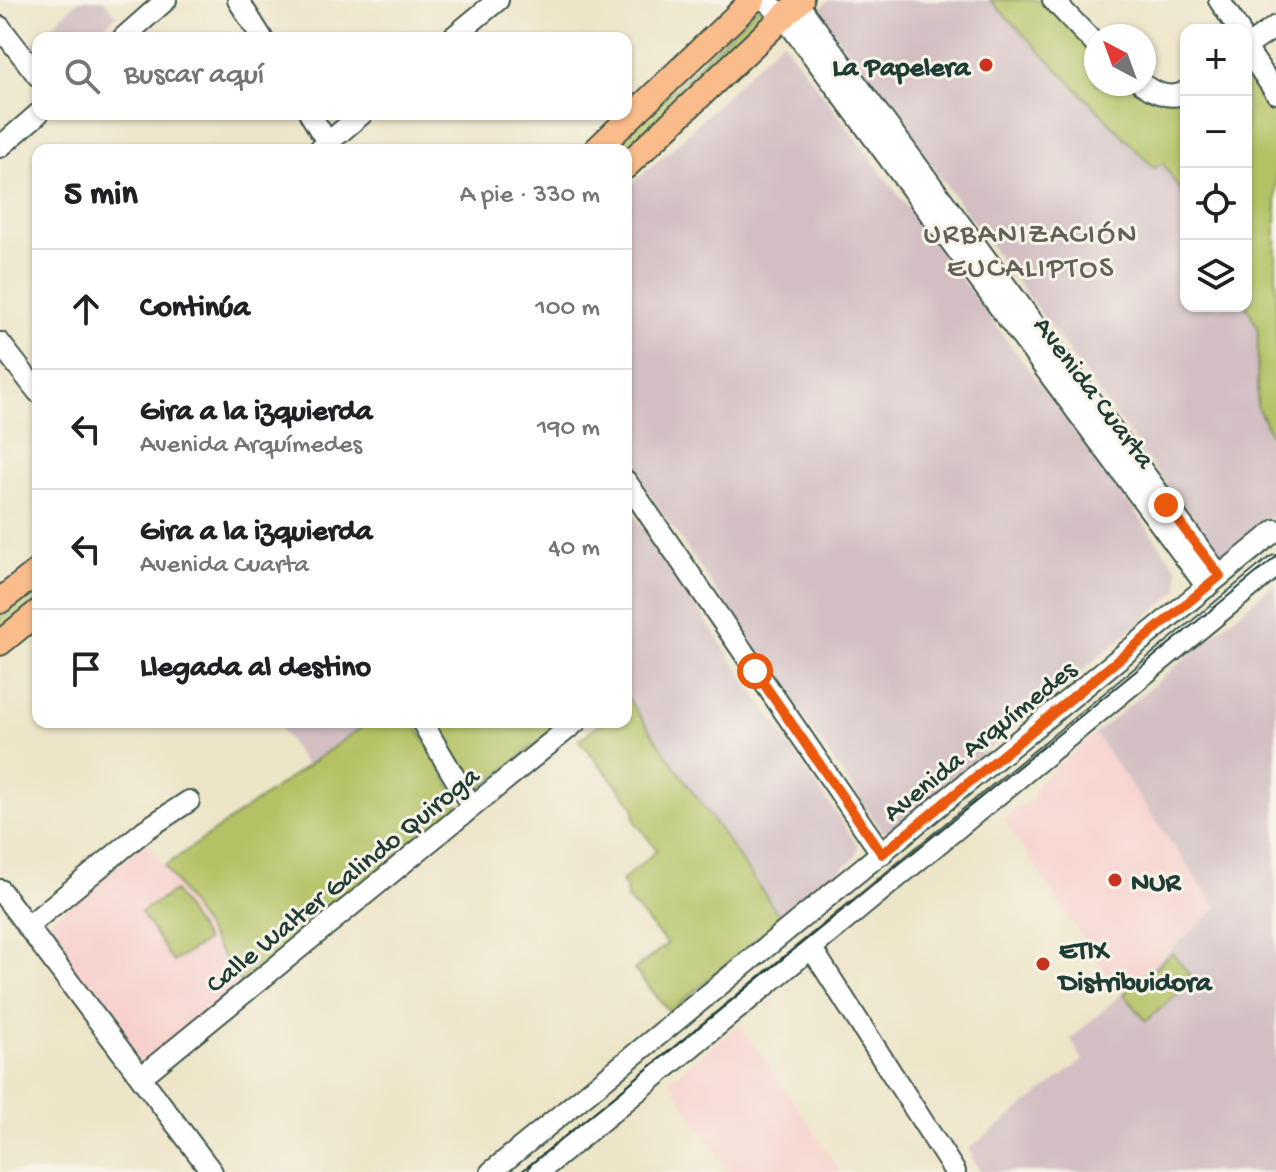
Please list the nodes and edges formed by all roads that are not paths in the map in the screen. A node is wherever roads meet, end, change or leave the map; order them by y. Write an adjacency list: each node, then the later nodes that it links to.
1 (166, 0): 12 (street)
2 (238, 0): 13 (street)
3 (498, 0): 14 (street)
4 (753, 0): 20 (main road)
5 (765, 0): 8 (street, Avenida Cuarta)
6 (1053, 0): 15 (street)
7 (1219, 0): 9 (street)
8 (794, 5): 29 (main road); 36 (street, Avenida Cuarta)
9 (1234, 24)
10 (1276, 26): 16 (street)
11 (0, 27): 18 (street)
12 (130, 32)
13 (258, 32)
14 (459, 32)
15 (1084, 32)
16 (1252, 38)
17 (1252, 54): 19 (street)
18 (32, 68)
19 (1276, 93)
20 (632, 116)
21 (32, 119): 28 (street)
22 (313, 120): 25 (street)
23 (355, 120): 26 (street)
24 (627, 120): 27 (main road)
25 (325, 144)
26 (329, 144)
27 (602, 144)
28 (0, 147)
29 (632, 160)
30 (0, 343): 31 (street)
31 (32, 382)
32 (632, 490): 44 (street)
33 (1276, 530): 36 (street, Avenida Arquímedes)
34 (1276, 566): 47 (street, Avenida Arquímedes)
35 (32, 576): 37 (main road)
36 (1214, 581): 44 (street, Avenida Arquímedes)
37 (0, 601)
38 (32, 617): 39 (main road)
39 (0, 643)
40 (426, 728): 43 (street)
41 (569, 728): 43 (street, Calle Walter Galindo Quiroga)
42 (189, 801): 46 (street)
43 (472, 807): 48 (street, Calle Walter Galindo Quiroga)
44 (882, 854): 50 (street, Avenida Arquímedes)
45 (0, 890): 46 (street)
46 (28, 926): 48 (street)
47 (812, 949): 51 (street, Avenida Arquímedes); 52 (street)
48 (141, 1077): 49 (street)
49 (212, 1172)
50 (491, 1172)
51 (539, 1172)
52 (955, 1172)

